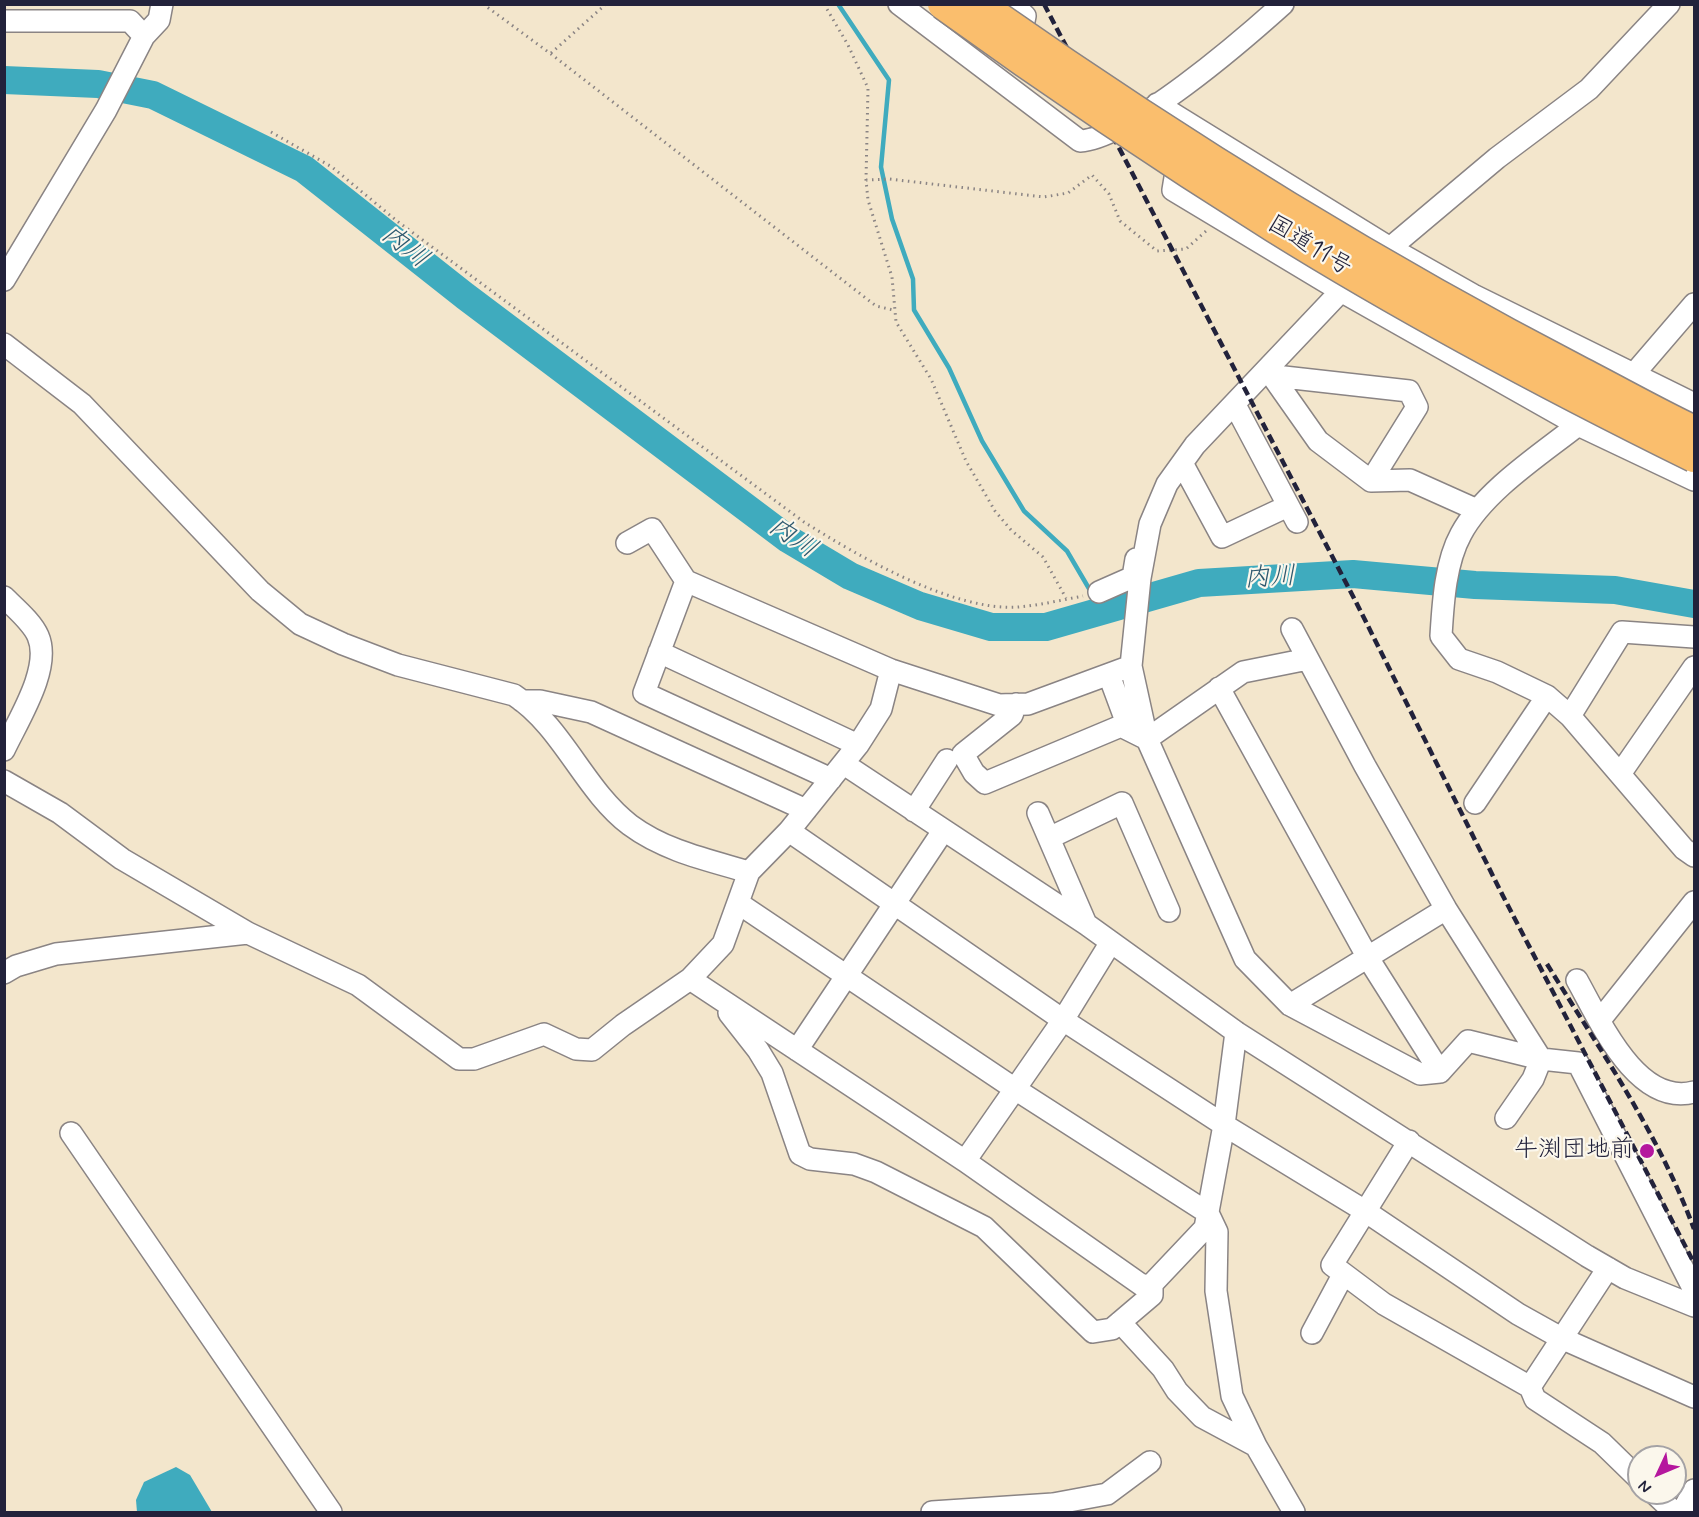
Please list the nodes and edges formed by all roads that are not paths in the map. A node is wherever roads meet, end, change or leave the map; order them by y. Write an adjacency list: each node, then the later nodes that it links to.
1 (162, 4): 9 (street)
2 (899, 4): 10 (street)
3 (943, 4): 24 (highway, 国道11号, bridge)
4 (979, 4): 23 (highway, 国道11号, bridge)
5 (1012, 4): 10 (street)
6 (1283, 4): 11 (street)
7 (1669, 4): 13 (street)
8 (4, 21): 9 (street)
9 (144, 36): 14 (street)
10 (1012, 87): 11 (street)
11 (1157, 104): 12 (street)
12 (1184, 123): 13 (street); 15 (street)
13 (1390, 248): 19 (street)
14 (4, 280)
15 (1341, 291): 18 (street); 22 (street)
16 (1695, 304): 19 (street)
17 (4, 344): 44 (street)
18 (1272, 373): 21 (street); 27 (street); 27 (street)
19 (1634, 375): 20 (street)
20 (1695, 404)
21 (1235, 405): 25 (street); 25 (street)
22 (1578, 425): 26 (street); 29 (street)
23 (1695, 431)
24 (1695, 457)
25 (1182, 463): 28 (street)
26 (1695, 480)
27 (1371, 481): 29 (street)
28 (1167, 484): 32 (street); 38 (street)
29 (1477, 510): 43 (street)
30 (627, 543): 31 (street)
31 (686, 582): 36 (street); 40 (street)
32 (1099, 592)
33 (4, 597): 50 (street)
34 (1292, 629): 37 (street)
35 (1695, 637): 46 (street)
36 (659, 652): 49 (street); 52 (street)
37 (1308, 658): 42 (street); 67 (street)
38 (1131, 666): 41 (street); 48 (street)
39 (1695, 667): 53 (street)
40 (891, 670): 45 (street); 49 (street)
41 (1109, 675): 45 (street); 47 (street)
42 (1220, 688): 48 (street); 72 (street)
43 (1547, 696): 46 (street); 55 (street)
44 (522, 701): 56 (street); 63 (street)
45 (1016, 704): 47 (street)
46 (1570, 716): 53 (street)
47 (1129, 729): 48 (street)
48 (1147, 739): 78 (street)
49 (858, 744): 52 (street)
50 (4, 750)
51 (947, 760): 57 (street)
52 (837, 771): 56 (street); 57 (street)
53 (1620, 774): 62 (street)
54 (4, 781): 70 (street)
55 (1475, 803)
56 (806, 810): 59 (street)
57 (914, 811): 60 (street)
58 (1038, 813): 61 (street)
59 (789, 831): 63 (street); 66 (street)
60 (943, 831): 66 (street); 69 (street)
61 (1049, 838): 68 (street); 69 (street)
62 (1695, 856)
63 (749, 872): 65 (street)
64 (1695, 902): 80 (street)
65 (738, 903): 74 (street); 75 (street)
66 (894, 904): 74 (street); 79 (street)
67 (1446, 909): 72 (street); 83 (street)
68 (1169, 911)
69 (1086, 924): 71 (street)
70 (248, 933): 73 (street); 75 (street)
71 (1111, 942): 79 (street); 81 (street)
72 (1368, 958): 78 (street); 84 (street)
73 (4, 974)
74 (846, 976): 82 (street); 85 (street)
75 (690, 980): 77 (street)
76 (1577, 980): 80 (street)
77 (716, 997): 82 (street); 99 (street)
78 (1290, 1005): 84 (street)
79 (1063, 1020): 85 (street); 88 (street)
80 (1600, 1020): 86 (street)
81 (1236, 1032): 88 (street); 90 (street)
82 (796, 1050): 91 (street)
83 (1541, 1059): 84 (street); 87 (street); 97 (street)
84 (1440, 1072)
85 (1015, 1089): 91 (street); 93 (street)
86 (1695, 1092)
87 (1506, 1118)
88 (1224, 1125): 92 (street); 93 (street)
89 (71, 1133): 108 (street)
90 (1409, 1141): 92 (street); 94 (street)
91 (965, 1161): 96 (street)
92 (1365, 1211): 95 (street); 101 (street)
93 (1208, 1213): 96 (street); 104 (street)
94 (1608, 1268): 98 (street); 101 (street)
95 (1343, 1275): 100 (street); 102 (street)
96 (1152, 1284): 99 (street)
97 (1695, 1290)
98 (1695, 1306)
99 (1120, 1322): 104 (street)
100 (1312, 1333)
101 (1561, 1338): 102 (street); 103 (street)
102 (1530, 1387): 106 (street)
103 (1695, 1397)
104 (1256, 1446): 110 (street)
105 (1150, 1462): 109 (street)
106 (1627, 1467)
107 (1695, 1490): 111 (street)
108 (332, 1512)
109 (932, 1512)
110 (1294, 1512)
111 (1682, 1512)

